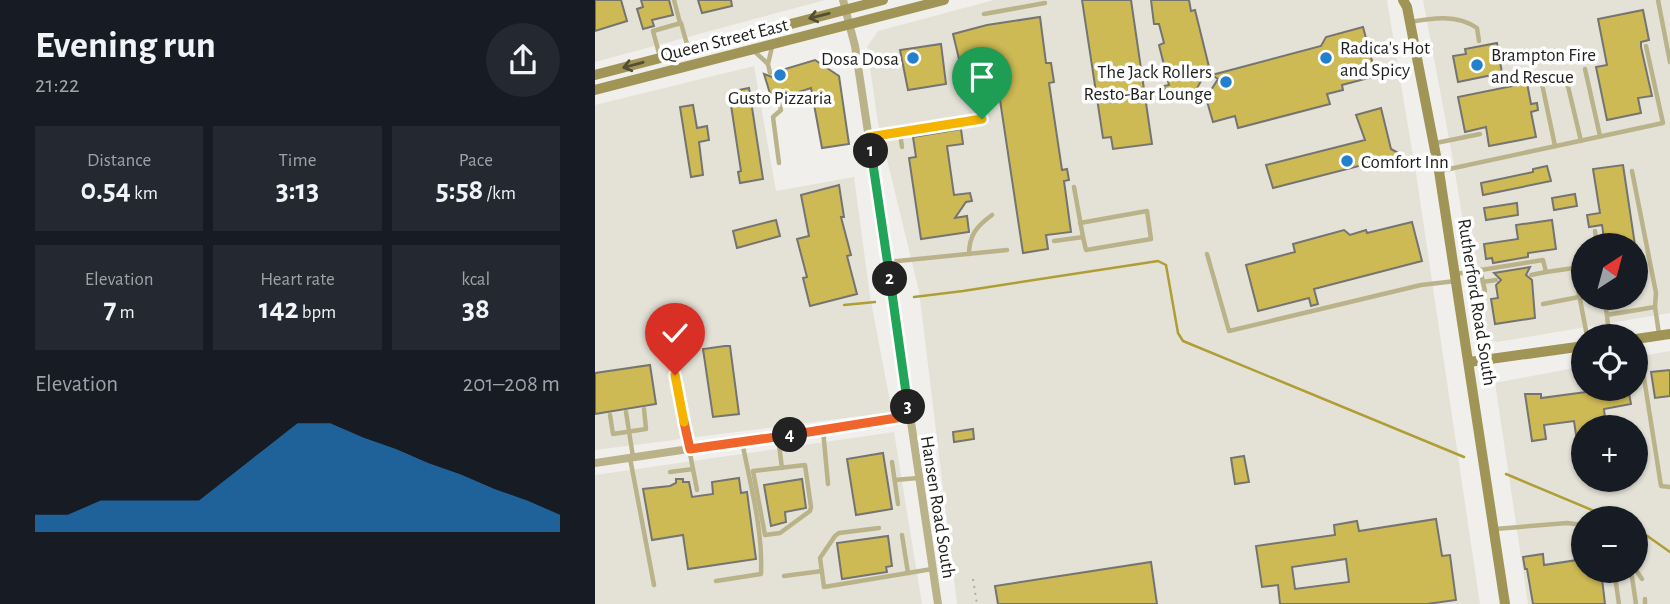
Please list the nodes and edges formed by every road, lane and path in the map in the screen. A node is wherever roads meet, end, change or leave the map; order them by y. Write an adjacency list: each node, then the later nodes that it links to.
1 (674, 0): 10 (lane)
2 (883, 0): 7 (street, Queen Street East)
3 (944, 0): 11 (street, Queen Street East)
4 (1658, 0): 18 (lane)
5 (1406, 2): 9 (street, Rutherford Road South)
6 (1045, 3): 8 (lane)
7 (844, 5): 11 (street, Hansen Road South); 16 (street, Queen Street East, one-way to 16)
8 (983, 14)
9 (1410, 22): 12 (lane); 33 (street, Rutherford Road South)
10 (681, 23): 16 (lane); 17 (lane)
11 (849, 25): 13 (street, Queen Street East); 30 (street, Hansen Road South)
12 (1479, 41)
13 (772, 44): 15 (street, Queen Street East); 19 (lane)
14 (1646, 46): 31 (lane)
15 (753, 49): 19 (lane); 25 (street, Queen Street East)
16 (689, 51): 17 (street, Queen Street East)
17 (660, 58): 22 (street, Queen Street East, one-way to 22)
18 (1670, 62)
19 (768, 64): 21 (lane)
20 (1585, 69): 31 (lane)
21 (770, 73)
22 (595, 75)
23 (1566, 78): 32 (lane)
24 (1541, 79): 34 (lane)
25 (595, 90)
26 (778, 98): 36 (lane)
27 (982, 119): 28 (lane)
28 (900, 133): 30 (lane); 35 (lane)
29 (1480, 135): 33 (lane)
30 (869, 137): 47 (street, Hansen Road South)
31 (1600, 137): 32 (lane)
32 (1581, 141): 34 (lane)
33 (1435, 144): 37 (street, Rutherford Road South)
34 (1555, 146): 37 (lane)
35 (902, 147)
36 (779, 163)
37 (1440, 171): 52 (street, Rutherford Road South)
38 (1632, 171): 58 (lane)
39 (1074, 187): 41 (lane)
40 (992, 215): 45 (lane)
41 (1080, 223): 42 (lane); 42 (lane)
42 (1083, 237): 43 (lane)
43 (1054, 241)
44 (1007, 250): 45 (lane)
45 (969, 254): 47 (lane)
46 (1207, 254): 52 (lane)
47 (887, 262): 70 (street, Hansen Road South)
48 (1571, 268): 50 (lane)
49 (1481, 269): 50 (lane); 52 (lane); 54 (lane)
50 (1546, 272): 51 (lane)
51 (1531, 275)
52 (1456, 277): 64 (street, Rutherford Road South)
53 (1496, 280): 54 (lane)
54 (1483, 282): 55 (lane)
55 (1485, 291)
56 (1571, 299): 57 (lane)
57 (1543, 304)
58 (1655, 307): 60 (lane); 62 (lane)
59 (1606, 310): 60 (lane)
60 (1607, 314): 61 (lane)
61 (1608, 324)
62 (1665, 335)
63 (1571, 348): 64 (street)
64 (1469, 362): 90 (street, Rutherford Road South)
65 (675, 375): 75 (lane)
66 (1647, 401): 85 (lane)
67 (644, 409): 72 (lane)
68 (626, 412): 72 (lane)
69 (611, 415): 72 (lane)
70 (909, 416): 71 (street); 82 (street, Hansen Road South)
71 (823, 430): 73 (street); 84 (lane)
72 (629, 432): 76 (lane)
73 (778, 437): 74 (street); 79 (lane)
74 (742, 441): 75 (street); 97 (lane)
75 (690, 449): 76 (street); 80 (lane)
76 (631, 457): 78 (street); 100 (lane)
77 (892, 462): 83 (lane)
78 (595, 463)
79 (782, 468): 79 (lane)
80 (693, 469): 81 (lane); 86 (lane)
81 (670, 472)
82 (919, 478): 83 (lane); 92 (street, Hansen Road South)
83 (895, 480): 87 (lane)
84 (828, 484)
85 (1670, 487)
86 (697, 490)
87 (898, 503)
88 (1571, 523): 90 (lane)
89 (879, 528): 93 (lane)
90 (1495, 529): 103 (street, Rutherford Road South)
91 (902, 535): 94 (lane)
92 (932, 569): 94 (lane); 101 (street, Hansen Road South)
93 (822, 571): 94 (lane); 95 (lane)
94 (908, 573)
95 (784, 576)
96 (973, 579): 102 (path)
97 (716, 581)
98 (1616, 583): 104 (lane)
99 (1634, 583): 105 (lane)
100 (654, 585)
101 (938, 604)
102 (977, 604)
103 (1506, 604)
104 (1619, 604)
105 (1636, 604)

